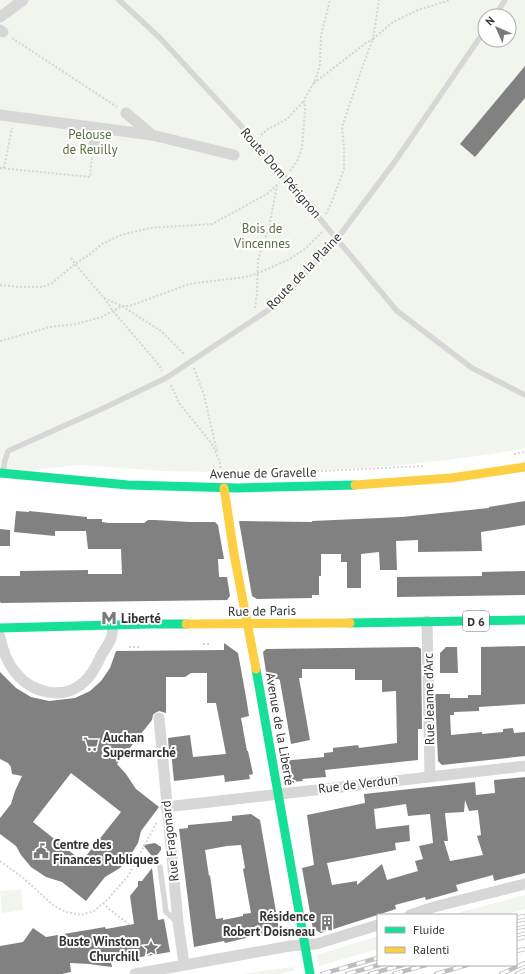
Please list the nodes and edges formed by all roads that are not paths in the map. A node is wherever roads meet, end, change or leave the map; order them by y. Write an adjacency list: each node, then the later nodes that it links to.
1 (24, 0): 3 (street)
2 (119, 0): 11 (lane, Route Dom Pérignon)
3 (0, 17)
4 (477, 42): 11 (lane, Route de la Plaine)
5 (126, 113): 8 (street)
6 (0, 115): 7 (street)
7 (95, 128): 8 (street); 9 (street)
8 (152, 135): 10 (street)
9 (94, 146)
10 (234, 154)
11 (337, 239): 12 (lane, Route Dom Pérignon); 14 (lane, Route de la Plaine)
12 (525, 395)
13 (525, 467): 15 (main road, Avenue de Gravelle)
14 (2, 473): 15 (main road, Avenue de Gravelle)
15 (224, 488): 18 (main road, Avenue de la Liberté)
16 (525, 620): 17 (main road, Rue de Paris / D 6)
17 (427, 622): 18 (main road, Rue de Paris / D 6); 24 (street, Rue Jeanne d'Arc)
18 (246, 624): 19 (main road, Rue de Paris / D 6); 25 (main road, Avenue de la Liberté)
19 (113, 625): 20 (main road, Rue de Paris / D 6); 21 (street)
20 (0, 628)
21 (0, 637)
22 (159, 718): 26 (street, Rue Fragonard)
23 (525, 766): 24 (street, Rue de Verdun)
24 (430, 776): 25 (street, Rue de Verdun)
25 (279, 794): 26 (street, Rue de Verdun); 32 (main road, Avenue de la Liberté)
26 (166, 807): 30 (street, Rue Fragonard)
27 (160, 867): 30 (lane)
28 (525, 884): 29 (street)
29 (413, 914)
30 (178, 922): 33 (street, Rue Fragonard)
31 (377, 925): 32 (street)
32 (306, 950): 33 (street); 35 (main road, Avenue de la Liberté)
33 (184, 964): 34 (street)
34 (135, 974)
35 (310, 974)

